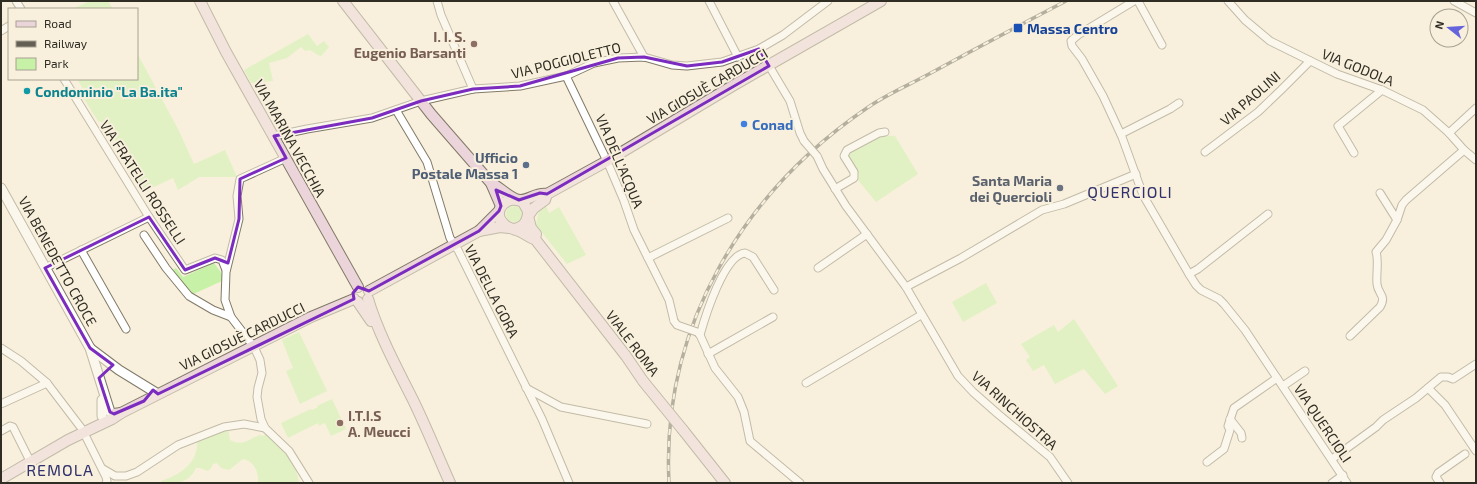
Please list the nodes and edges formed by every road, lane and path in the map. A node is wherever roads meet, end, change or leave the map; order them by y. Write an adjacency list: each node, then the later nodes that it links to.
1 (200, 1): 30 (main road, VIA MARINA VECCHIA)
2 (343, 1): 23 (main road)
3 (437, 1): 21 (street)
4 (613, 1): 15 (street)
5 (710, 1): 16 (street)
6 (828, 1): 14 (street, VIA POGGIOLETTO)
7 (881, 1): 18 (main road, VIA GIOSUÈ CARDUCCI)
8 (1134, 1): 29 (street, VIA QUERCIOLI)
9 (1138, 1): 13 (street)
10 (1228, 1): 17 (street, VIA GODOLA)
11 (1454, 1): 12 (street)
12 (1476, 13)
13 (1162, 45)
14 (759, 49): 16 (street, VIA POGGIOLETTO); 18 (street, VIA RINCHIOSTRA)
15 (644, 57): 16 (street, VIA POGGIOLETTO); 19 (street, VIA POGGIOLETTO)
16 (738, 57)
17 (1310, 61): 22 (street, VIA GODOLA); 32 (street, VIA PAOLINI)
18 (769, 66): 36 (main road, VIA GIOSUÈ CARDUCCI); 40 (street, VIA RINCHIOSTRA, bridge)
19 (566, 76): 21 (street, VIA POGGIOLETTO); 36 (street, VIA DELL'ACQUA)
20 (65, 80): 47 (street, VIA FRATELLI ROSSELLI)
21 (473, 89): 23 (street, VIA POGGIOLETTO)
22 (1382, 90): 28 (street, VIA GODOLA); 33 (street)
23 (421, 101): 26 (street, VIA POGGIOLETTO); 38 (main road)
24 (1179, 102): 29 (street)
25 (1476, 108): 28 (street)
26 (396, 110): 30 (street, VIA POGGIOLETTO); 55 (street, VIA DELLA GORA)
27 (886, 132): 40 (street)
28 (1449, 133): 31 (street, VIA GODOLA)
29 (1121, 134): 37 (street, VIA QUERCIOLI)
30 (274, 136): 34 (main road, VIA MARINA VECCHIA)
31 (1464, 150): 35 (street, VIA GODOLA); 49 (street)
32 (1205, 152)
33 (1354, 153)
34 (286, 158): 57 (street); 64 (main road, VIA MARINA VECCHIA)
35 (1476, 160)
36 (607, 161): 42 (main road, VIA GIOSUÈ CARDUCCI); 59 (street, VIA DELL'ACQUA)
37 (1136, 174): 63 (street, VIA QUERCIOLI); 65 (street)
38 (491, 183): 43 (main road); 44 (main road)
39 (1, 188): 60 (street, VIA BENEDETTO CROCE)
40 (835, 189): 53 (street, VIA RINCHIOSTRA)
41 (1380, 193): 49 (street)
42 (547, 194): 43 (main road, VIA GIOSUÈ CARDUCCI); 46 (main road, VIA GIOSUÈ CARDUCCI)
43 (519, 200): 44 (main road); 46 (main road)
44 (500, 209): 50 (main road); 51 (main road)
45 (1268, 214): 63 (street)
46 (528, 216): 50 (main road); 54 (main road, VIALE ROMA)
47 (149, 217): 56 (street); 58 (street, VIA FRATELLI ROSSELLI)
48 (728, 218): 59 (street)
49 (1397, 220): 74 (street)
50 (511, 228): 51 (main road); 54 (main road)
51 (479, 230): 55 (main road)
52 (144, 234): 70 (street)
53 (867, 234): 61 (street); 65 (street, VIA RINCHIOSTRA)
54 (535, 239): 113 (main road, VIALE ROMA, bridge)
55 (454, 245): 67 (main road); 88 (street, VIA DELLA GORA)
56 (81, 250): 60 (street); 72 (street)
57 (231, 251): 58 (street, VIA FRATELLI ROSSELLI); 62 (street)
58 (215, 258): 62 (street)
59 (648, 258): 73 (street, VIA DELL'ACQUA, bridge)
60 (45, 268): 77 (street, VIA BENEDETTO CROCE)
61 (818, 268)
62 (226, 272): 70 (street)
63 (1189, 274): 83 (street, VIA QUERCIOLI)
64 (358, 287): 67 (main road); 68 (main road)
65 (906, 287): 69 (street, VIA RINCHIOSTRA)
66 (774, 290): 73 (street)
67 (368, 295): 68 (main road); 99 (main road)
68 (356, 301): 75 (main road, VIA GIOSUÈ CARDUCCI); 99 (main road)
69 (921, 315): 85 (street); 115 (street, VIA RINCHIOSTRA)
70 (231, 317): 75 (street)
71 (773, 317): 78 (street)
72 (126, 329)
73 (698, 334): 78 (street)
74 (1350, 336)
75 (254, 347): 90 (main road, VIA GIOSUÈ CARDUCCI); 96 (street)
76 (1, 348): 84 (street)
77 (90, 348): 80 (street, VIA BENEDETTO CROCE); 82 (street, VIA BENEDETTO CROCE)
78 (708, 354): 114 (street)
79 (1476, 364): 89 (street)
80 (119, 370): 82 (street); 90 (street, VIA BENEDETTO CROCE)
81 (1305, 372): 86 (street)
82 (100, 378): 87 (street, VIA BENEDETTO CROCE)
83 (1277, 378): 86 (street, VIA QUERCIOLI); 94 (street, VIA QUERCIOLI)
84 (47, 383): 91 (street); 98 (street)
85 (806, 383)
86 (1283, 386): 103 (street, VIA QUERCIOLI)
87 (102, 388): 92 (street, VIA BENEDETTO CROCE); 93 (street, VIA BENEDETTO CROCE)
88 (526, 388): 95 (street); 112 (street, VIA DELLA GORA)
89 (1428, 388): 101 (street); 103 (street)
90 (154, 391): 92 (main road, VIA GIOSUÈ CARDUCCI)
91 (1, 404)
92 (118, 413): 98 (main road, VIA GIOSUÈ CARDUCCI)
93 (102, 416): 98 (main road, VIA GIOSUÈ CARDUCCI)
94 (1230, 419): 100 (street); 105 (street, VIA QUERCIOLI)
95 (647, 424)
96 (265, 428): 106 (street); 110 (street)
97 (1, 431): 104 (street)
98 (83, 431): 104 (main road, VIA GIOSUÈ CARDUCCI); 106 (street)
99 (427, 434): 111 (main road)
100 (1242, 438)
101 (1476, 451)
102 (1465, 454): 118 (street)
103 (1332, 459): 107 (street, VIA QUERCIOLI)
104 (30, 461): 108 (main road, VIA GIOSUÈ CARDUCCI)
105 (1207, 462)
106 (103, 469): 109 (street)
107 (1343, 475): 116 (street); 117 (street, VIA QUERCIOLI)
108 (1, 479)
109 (106, 483)
110 (309, 483)
111 (450, 483)
112 (569, 483)
113 (725, 483)
114 (800, 483)
115 (1068, 483)
116 (1332, 483)
117 (1347, 483)
118 (1440, 483)

